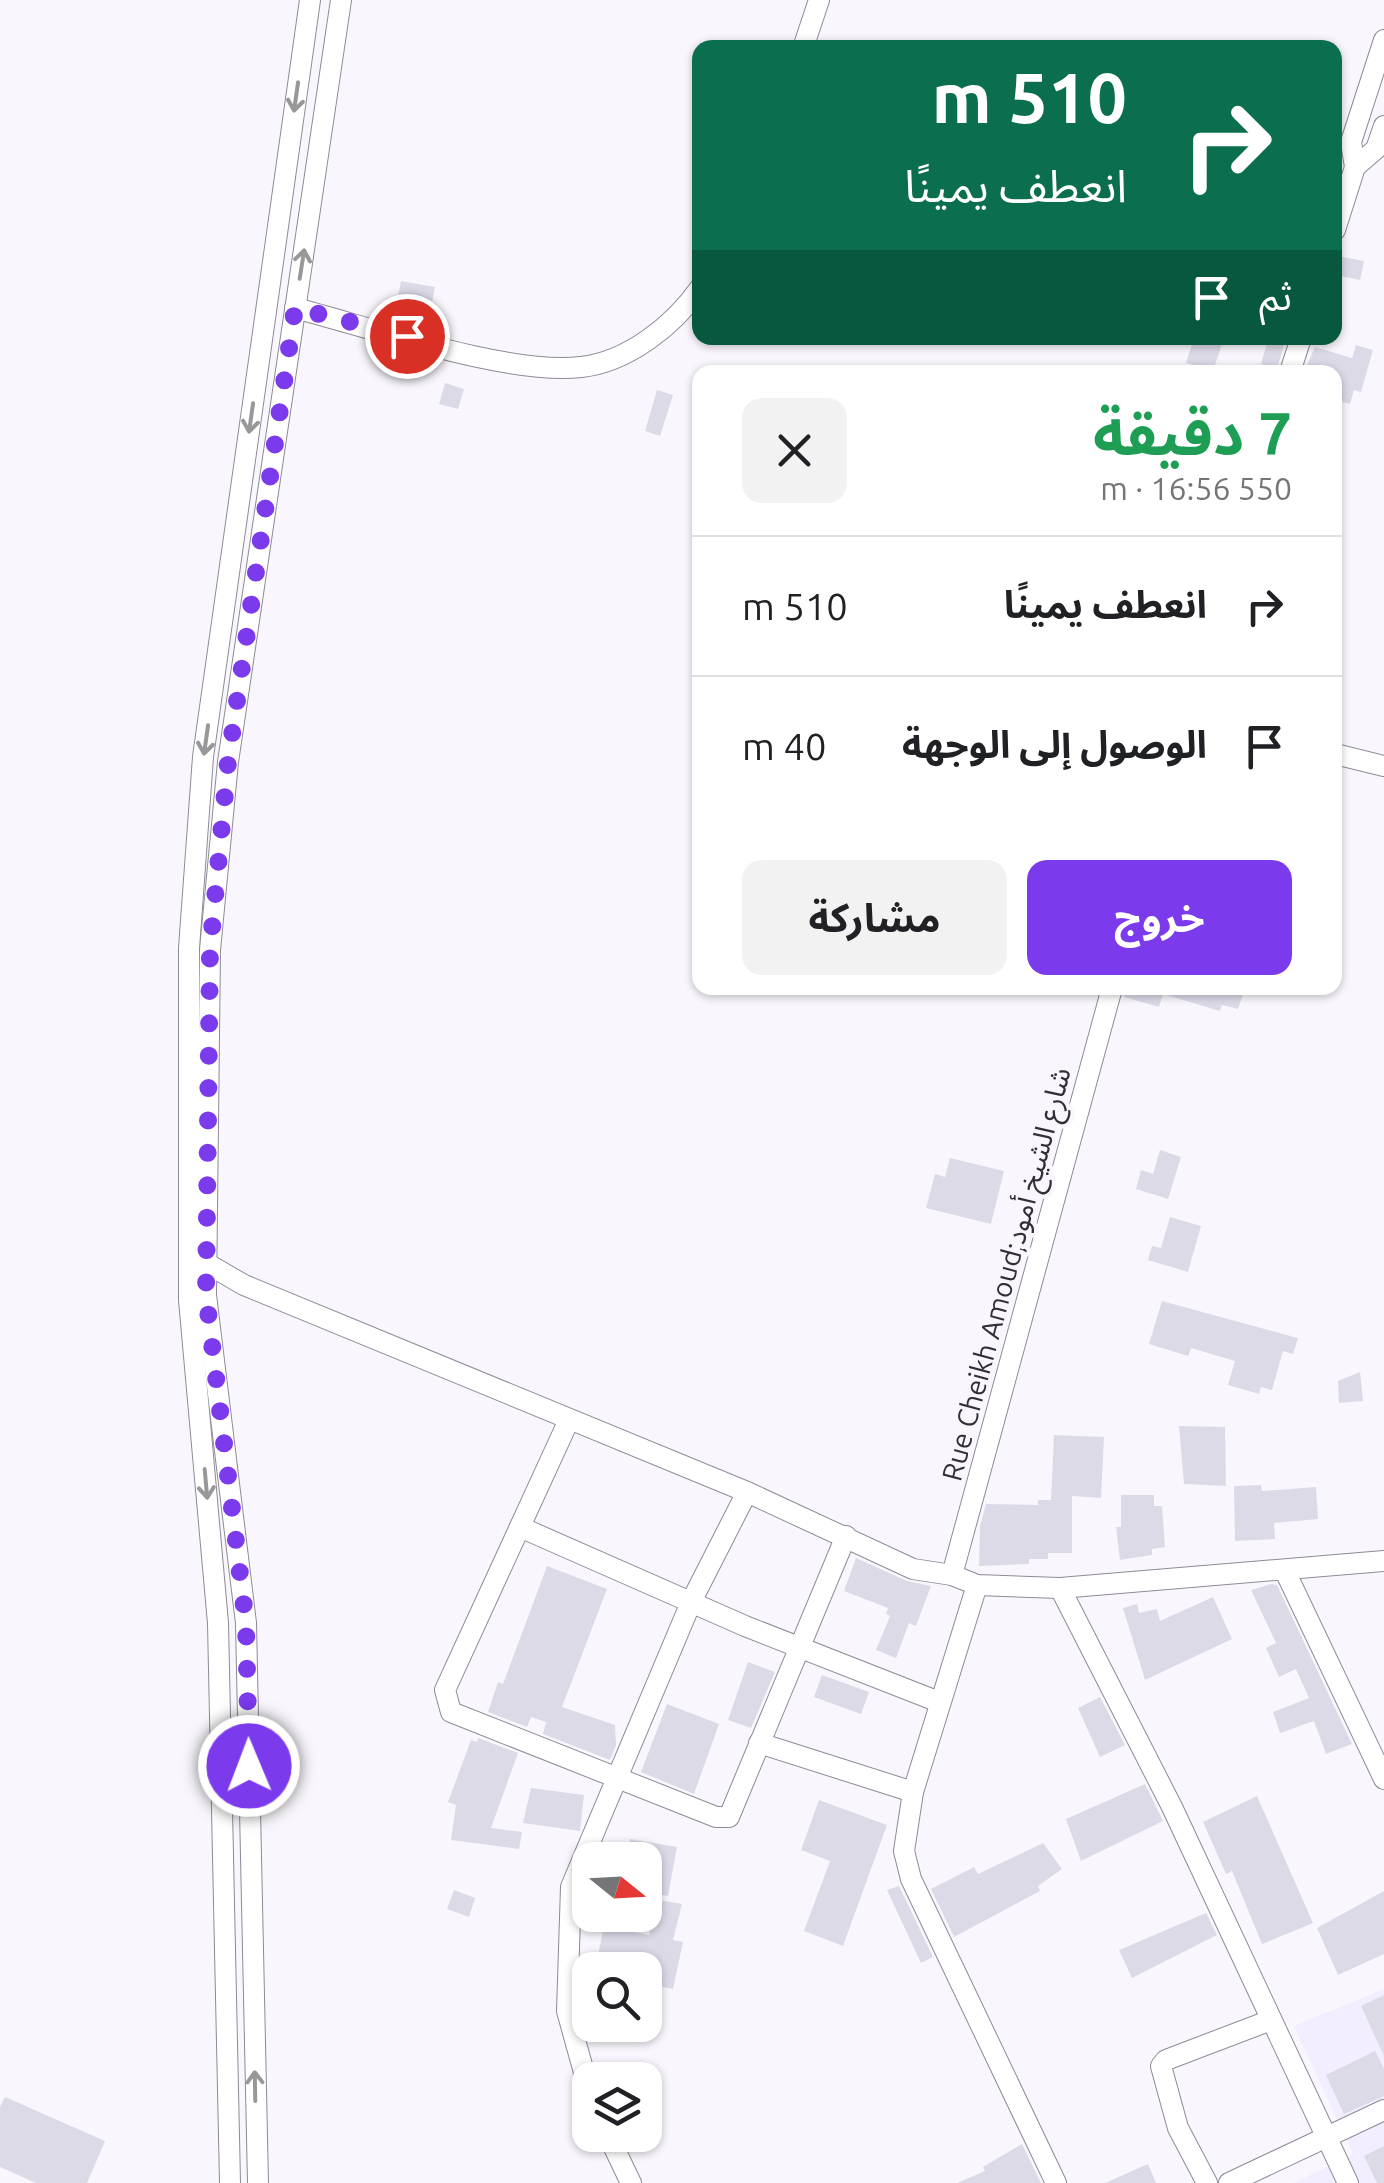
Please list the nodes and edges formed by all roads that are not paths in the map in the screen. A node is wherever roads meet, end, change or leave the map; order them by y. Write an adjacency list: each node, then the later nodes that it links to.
1 (310, 0): 40 (street, one-way to 40)
2 (341, 0): 12 (street, one-way to 2)
3 (819, 0): 4 (street)
4 (805, 40)
5 (1384, 40): 7 (street)
6 (1384, 126): 8 (street)
7 (1351, 142): 8 (street); 9 (street)
8 (1380, 150): 9 (street)
9 (1355, 166): 10 (street)
10 (1342, 208)
11 (692, 299): 12 (street)
12 (295, 308): 16 (street)
13 (1342, 756): 14 (street)
14 (1384, 766)
15 (1110, 995): 25 (street, Rue Cheikh Amoud;شارع الشيخ أمود)
16 (206, 1262): 17 (street); 18 (street)
17 (244, 1285): 18 (street); 19 (street)
18 (206, 1295): 41 (street, one-way to 18)
19 (568, 1422): 20 (street); 21 (street)
20 (748, 1492): 22 (street); 28 (street)
21 (520, 1527): 28 (street); 32 (street)
22 (846, 1536): 25 (street); 29 (street)
23 (1384, 1561): 24 (street)
24 (1285, 1571): 27 (street); 33 (street)
25 (952, 1575): 26 (street)
26 (977, 1585): 27 (street); 30 (street)
27 (1060, 1588): 35 (street)
28 (692, 1600): 29 (street); 32 (street)
29 (803, 1648): 30 (street); 31 (street)
30 (939, 1702): 34 (street)
31 (759, 1744): 32 (street); 34 (street)
32 (618, 1776): 36 (street)
33 (1384, 1779)
34 (912, 1792): 43 (street)
35 (1271, 2020): 38 (street); 44 (street)
36 (581, 2062)
37 (1384, 2110): 38 (street)
38 (1326, 2136): 45 (street); 46 (street)
39 (616, 2152): 42 (street)
40 (230, 2183)
41 (258, 2183)
42 (632, 2183)
43 (1056, 2183)
44 (1206, 2183)
45 (1229, 2183)
46 (1348, 2183)

